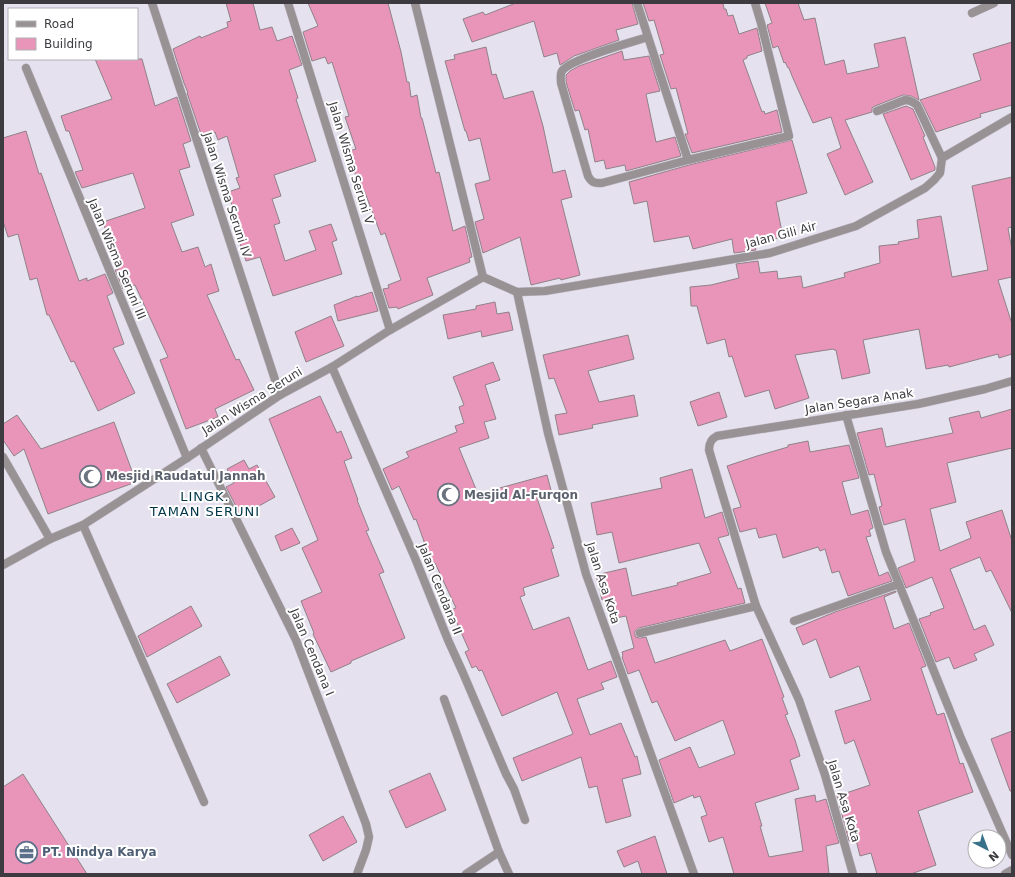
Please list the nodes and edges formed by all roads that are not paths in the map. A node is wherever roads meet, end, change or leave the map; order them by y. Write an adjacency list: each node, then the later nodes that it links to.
1 (152, 3): 19 (street, Jalan Wisma Seruni IV)
2 (288, 3): 16 (street, Jalan Wisma Seruni V)
3 (415, 3): 14 (street)
4 (638, 3): 8 (street)
5 (755, 3): 13 (street)
6 (994, 3): 7 (street)
7 (972, 13)
8 (648, 37): 13 (street); 13 (street)
9 (26, 68): 24 (street, Jalan Wisma Seruni III)
10 (877, 111): 12 (street)
11 (1012, 117): 12 (street)
12 (942, 158): 15 (street, Jalan Gili Air)
13 (688, 160)
14 (483, 277): 15 (street); 16 (street, Jalan Wisma Seruni)
15 (517, 292): 41 (street, Jalan Asa Kota)
16 (390, 330): 17 (street, Jalan Wisma Seruni)
17 (332, 367): 19 (street, Jalan Wisma Seruni); 34 (street, Jalan Cendana II)
18 (1012, 381): 20 (street, Jalan Segara Anak)
19 (280, 395): 22 (street, Jalan Wisma Seruni)
20 (846, 415): 21 (street, Jalan Segara Anak); 28 (street)
21 (710, 441): 29 (street, Jalan Asa Kota)
22 (201, 448): 24 (street, Jalan Wisma Seruni); 38 (street, Jalan Cendana I)
23 (3, 457): 26 (street)
24 (187, 458): 25 (street, Jalan Wisma Seruni)
25 (83, 525): 26 (street, Jalan Wisma Seruni); 33 (street)
26 (50, 539): 27 (street, Jalan Wisma Seruni)
27 (3, 565)
28 (899, 584): 30 (street); 36 (street)
29 (756, 606): 31 (street); 42 (street, Jalan Asa Kota)
30 (794, 621)
31 (640, 633)
32 (444, 699): 35 (street)
33 (204, 802)
34 (525, 820)
35 (499, 852): 39 (street); 40 (street)
36 (1012, 855)
37 (1012, 870): 43 (street)
38 (357, 874)
39 (466, 874)
40 (509, 874)
41 (694, 874)
42 (853, 874)
43 (1005, 874)

